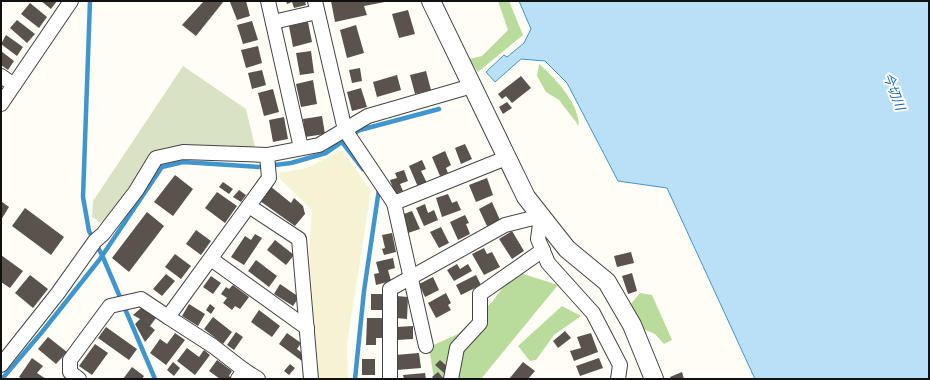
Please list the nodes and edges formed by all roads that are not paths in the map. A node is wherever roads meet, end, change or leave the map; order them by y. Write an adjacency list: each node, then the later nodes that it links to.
1 (71, 1): 7 (street)
2 (268, 1): 5 (street)
3 (431, 1): 8 (street)
4 (316, 7): 5 (street); 10 (street)
5 (273, 22): 11 (street)
6 (1, 76): 7 (street)
7 (14, 85): 9 (street)
8 (472, 86): 10 (street); 13 (street)
9 (1, 104)
10 (345, 130): 11 (street); 14 (street)
11 (301, 148): 12 (street)
12 (267, 155): 15 (street); 23 (street)
13 (506, 158): 14 (street); 16 (street)
14 (394, 203): 19 (street)
15 (249, 206): 18 (street); 21 (street)
16 (540, 216): 17 (street); 19 (street); 31 (street)
17 (543, 250): 29 (street); 30 (street)
18 (211, 259): 20 (street); 21 (street)
19 (410, 277): 22 (street); 28 (street)
20 (168, 317): 24 (street); 25 (street)
21 (307, 328): 27 (street)
22 (426, 346)
23 (1, 365)
24 (241, 374): 26 (street)
25 (80, 379)
26 (258, 379)
27 (311, 379)
28 (390, 379)
29 (451, 379)
30 (618, 379)
31 (654, 379)

